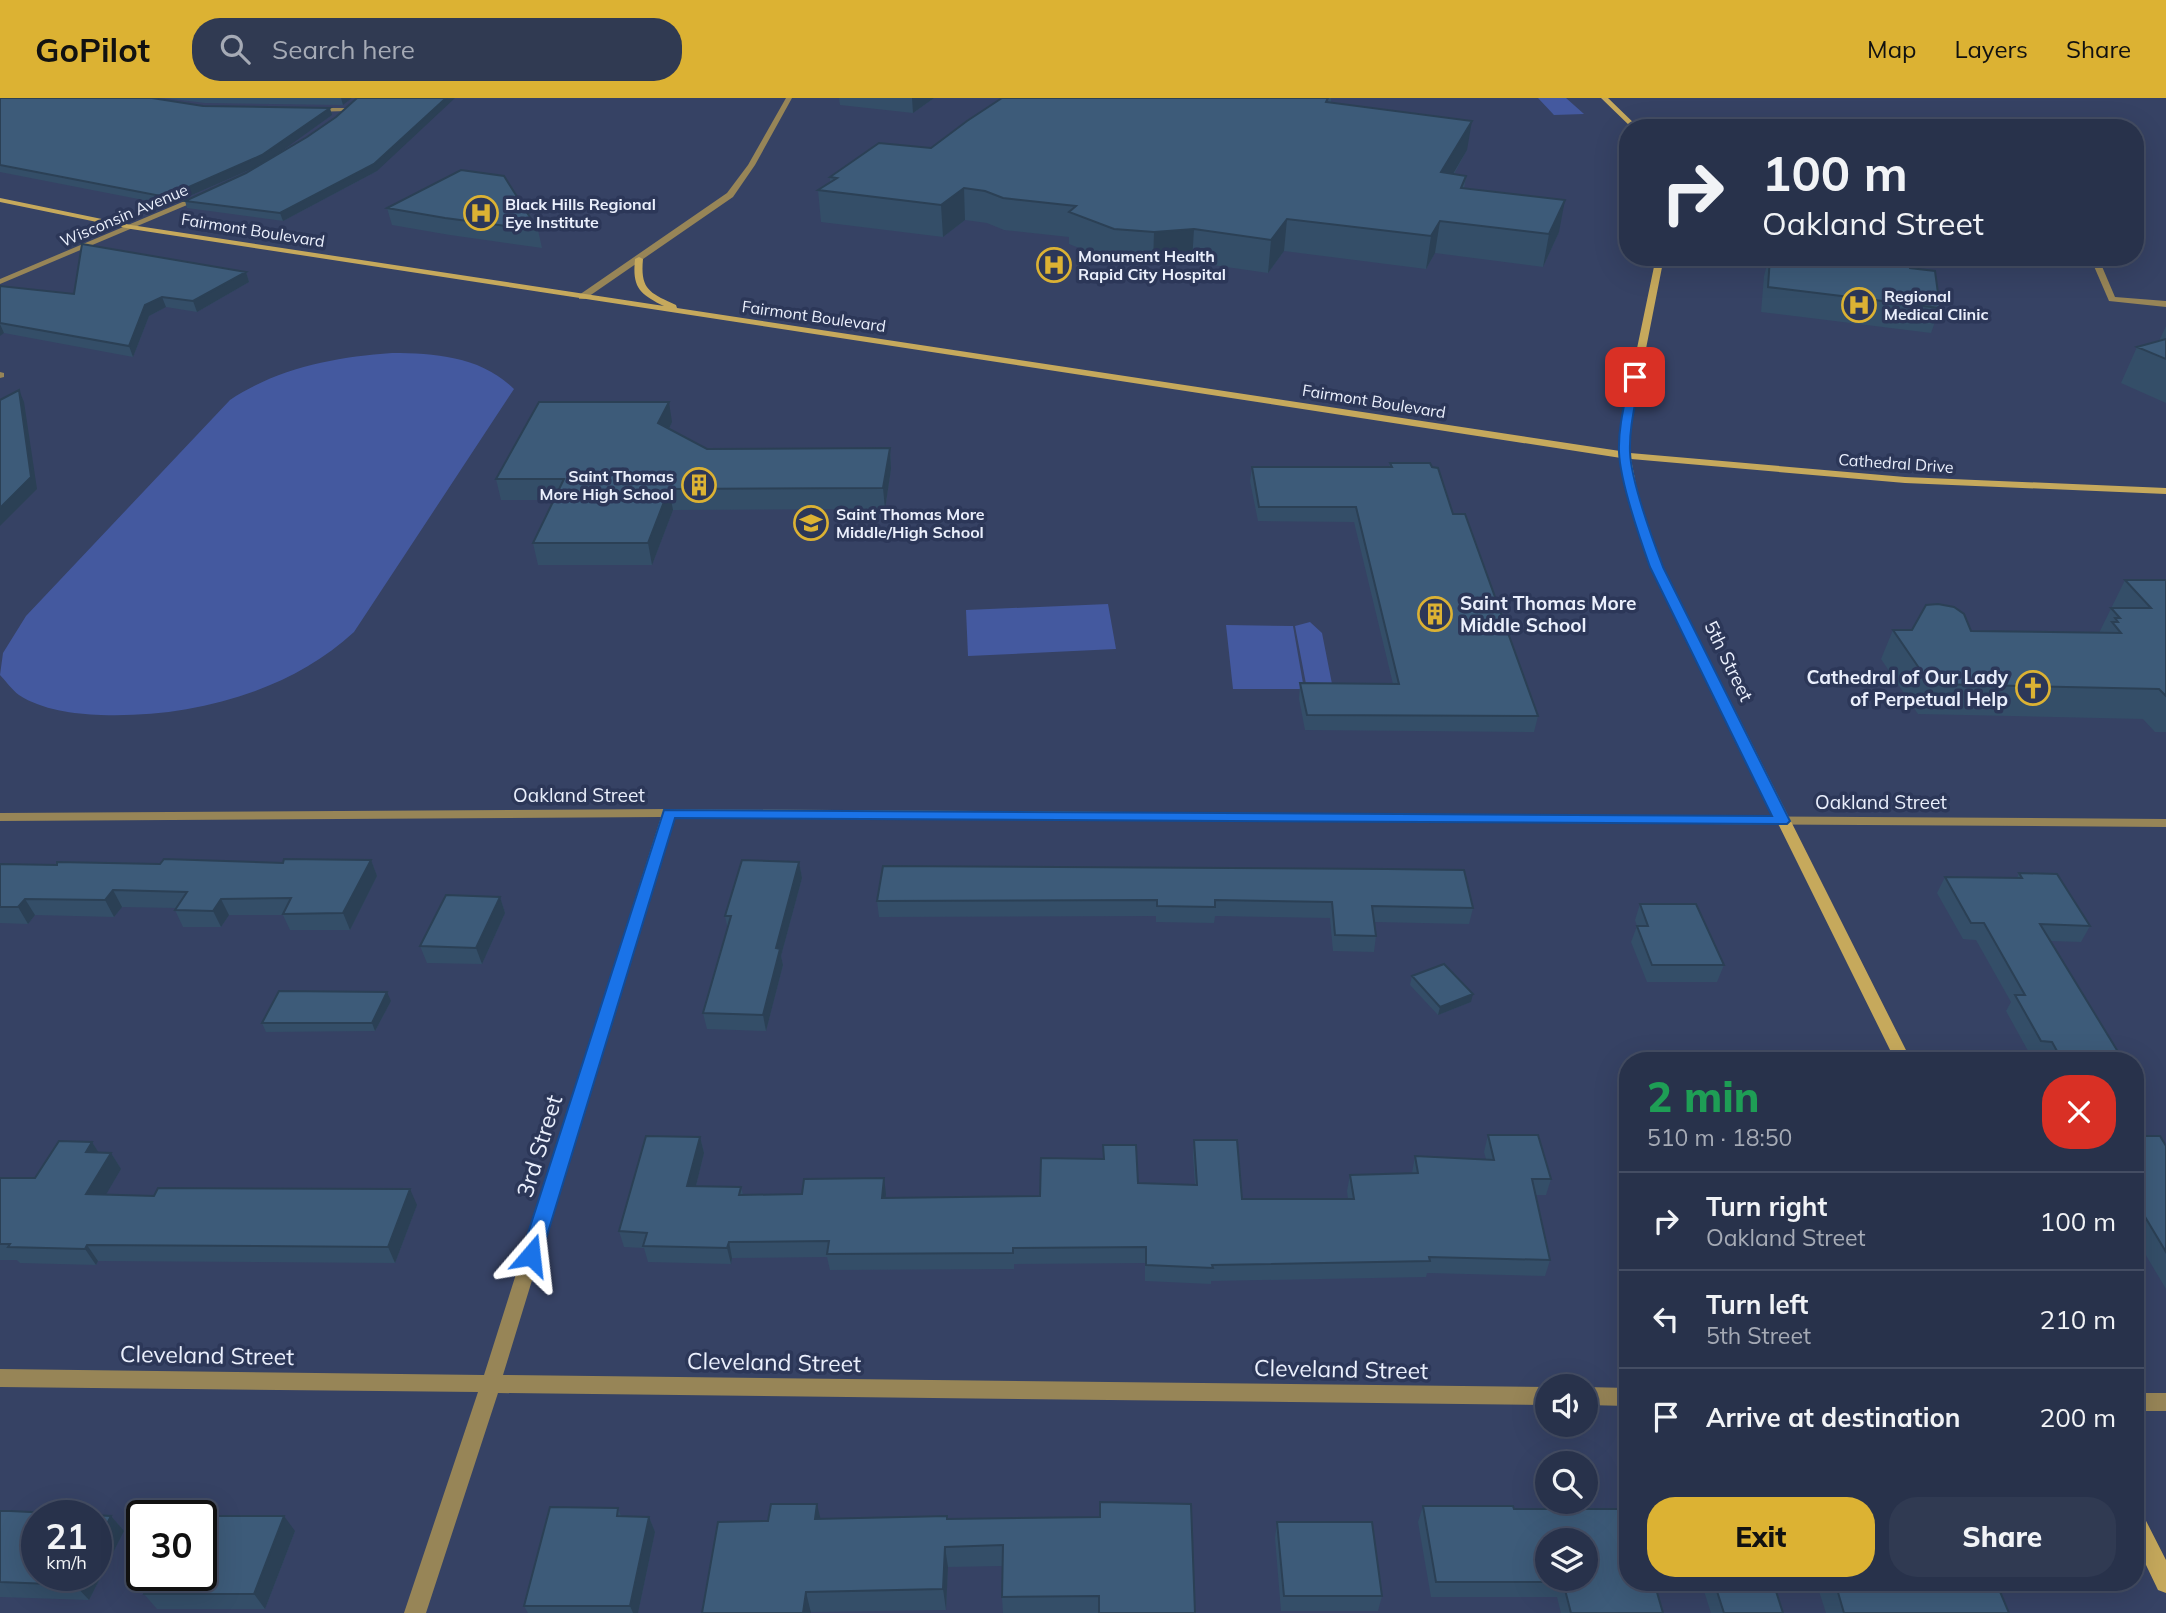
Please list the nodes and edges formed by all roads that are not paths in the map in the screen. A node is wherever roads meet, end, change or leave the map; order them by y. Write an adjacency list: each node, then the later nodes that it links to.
1 (789, 98): 11 (street)
2 (1604, 98): 7 (street)
3 (352, 104): 5 (street)
4 (304, 110): 5 (street)
5 (345, 110): 6 (street)
6 (335, 118)
7 (1626, 119)
8 (205, 196): 10 (street, Wisconsin Avenue)
9 (0, 200): 10 (street, Fairmont Boulevard)
10 (131, 227): 14 (street, Wisconsin Avenue); 15 (street, Fairmont Boulevard)
11 (639, 259): 15 (street); 17 (street)
12 (1658, 266): 18 (street, 5th Street)
13 (2098, 266): 16 (street)
14 (0, 282)
15 (582, 297): 17 (street, Fairmont Boulevard)
16 (2166, 304)
17 (684, 313): 18 (street, Fairmont Boulevard)
18 (1624, 454): 19 (street, Cathedral Drive); 22 (street, 5th Street)
19 (2166, 491)
20 (669, 813): 21 (street, Oakland Street); 22 (street, Oakland Street); 26 (street, 3rd Street)
21 (0, 817)
22 (1782, 821): 23 (street, Oakland Street); 24 (street, 5th Street)
23 (2166, 823)
24 (1899, 1052)
25 (0, 1378): 26 (street, Cleveland Street)
26 (491, 1383): 27 (street, Cleveland Street); 34 (street, 3rd Street)
27 (1535, 1396)
28 (1598, 1396): 29 (street)
29 (1619, 1396)
30 (2144, 1402): 31 (street)
31 (2166, 1402)
32 (2144, 1538): 33 (street)
33 (2166, 1582)
34 (415, 1613)

